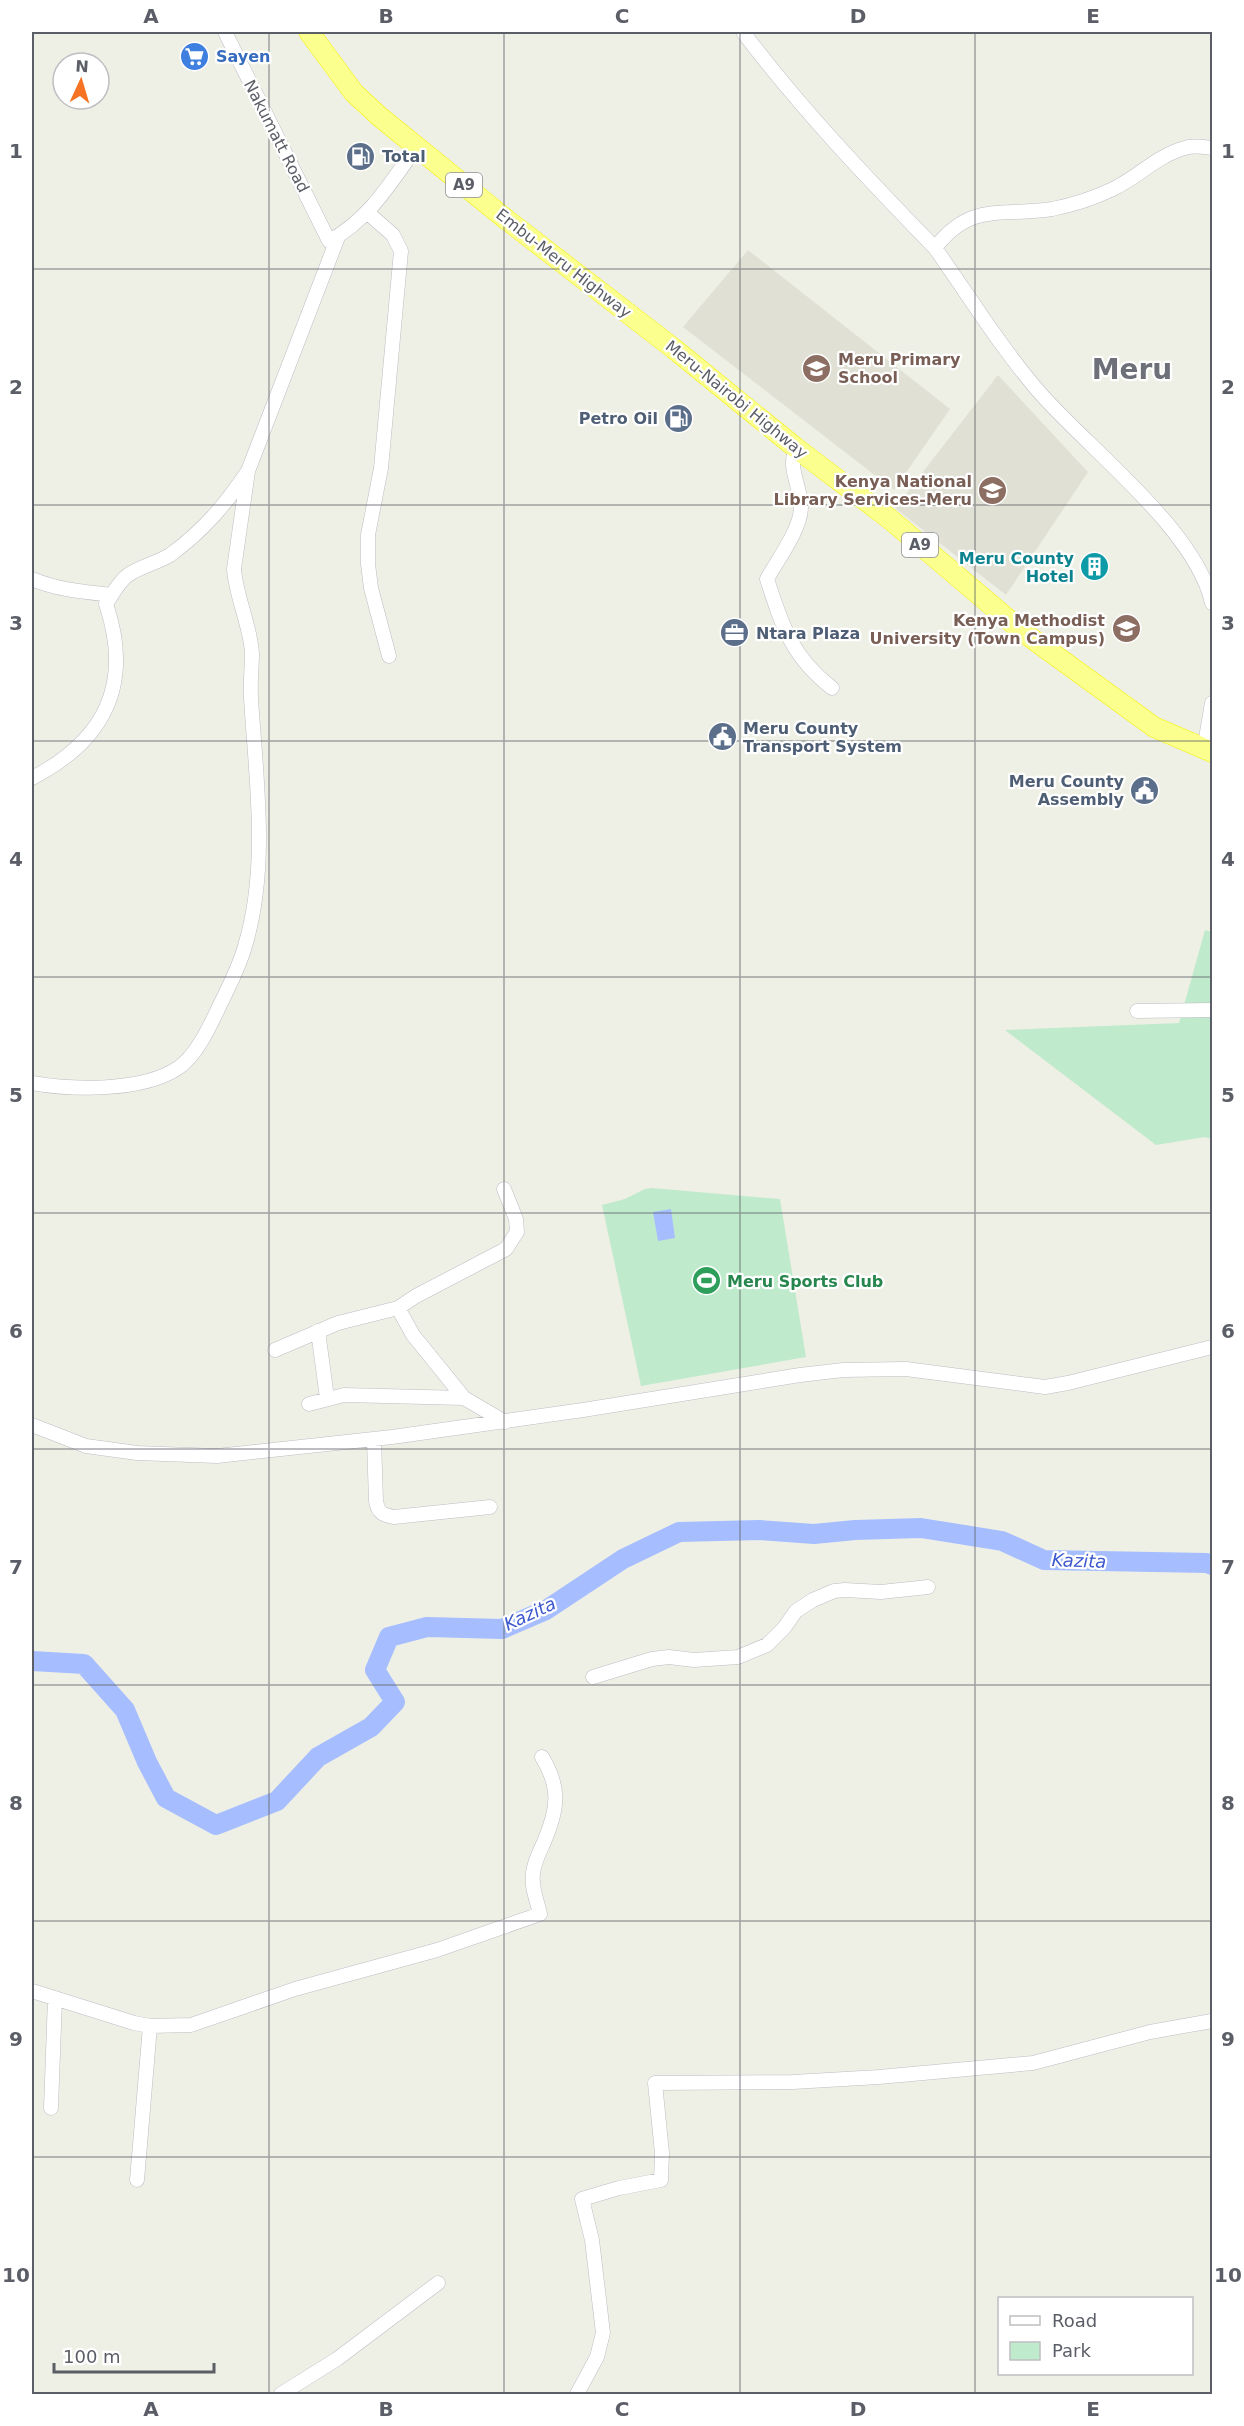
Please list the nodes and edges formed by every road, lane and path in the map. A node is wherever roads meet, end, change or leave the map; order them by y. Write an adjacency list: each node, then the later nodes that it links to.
1 (225, 32): 7 (street, Nakumatt Road)
2 (309, 32): 4 (highway, Embu-Meru Highway / A9)
3 (743, 32): 8 (street)
4 (417, 146): 6 (street); 9 (highway, Embu-Meru Highway / A9)
5 (1212, 148): 8 (street)
6 (368, 213): 7 (street); 15 (street)
7 (333, 239): 11 (street)
8 (935, 248): 14 (street)
9 (638, 320): 10 (highway, Meru-Nairobi Highway / A9)
10 (796, 448): 16 (street); 18 (highway, Meru-Nairobi Highway / A9)
11 (248, 471): 13 (street); 22 (street)
12 (32, 579): 13 (street)
13 (112, 595): 19 (street)
14 (1212, 603)
15 (389, 656)
16 (832, 688)
17 (1212, 703): 18 (street)
18 (1208, 751)
19 (32, 778)
20 (1212, 1010): 21 (street)
21 (1137, 1011)
22 (32, 1083)
23 (504, 1189): 24 (street)
24 (398, 1308): 25 (street); 29 (street)
25 (318, 1331): 27 (street); 28 (street)
26 (1212, 1347): 31 (street)
27 (275, 1350)
28 (327, 1398): 29 (street); 30 (street)
29 (464, 1398): 31 (street)
30 (309, 1404)
31 (505, 1422): 33 (street)
32 (32, 1425): 33 (street)
33 (374, 1440): 34 (street)
34 (490, 1507)
35 (928, 1587): 36 (street)
36 (593, 1677)
37 (542, 1757): 41 (street)
38 (32, 1991): 39 (street)
39 (55, 1998): 41 (street); 42 (street)
40 (1212, 2021): 46 (street)
41 (150, 2026): 43 (street)
42 (51, 2108)
43 (137, 2180)
44 (438, 2283): 45 (street)
45 (281, 2394)
46 (577, 2394)

